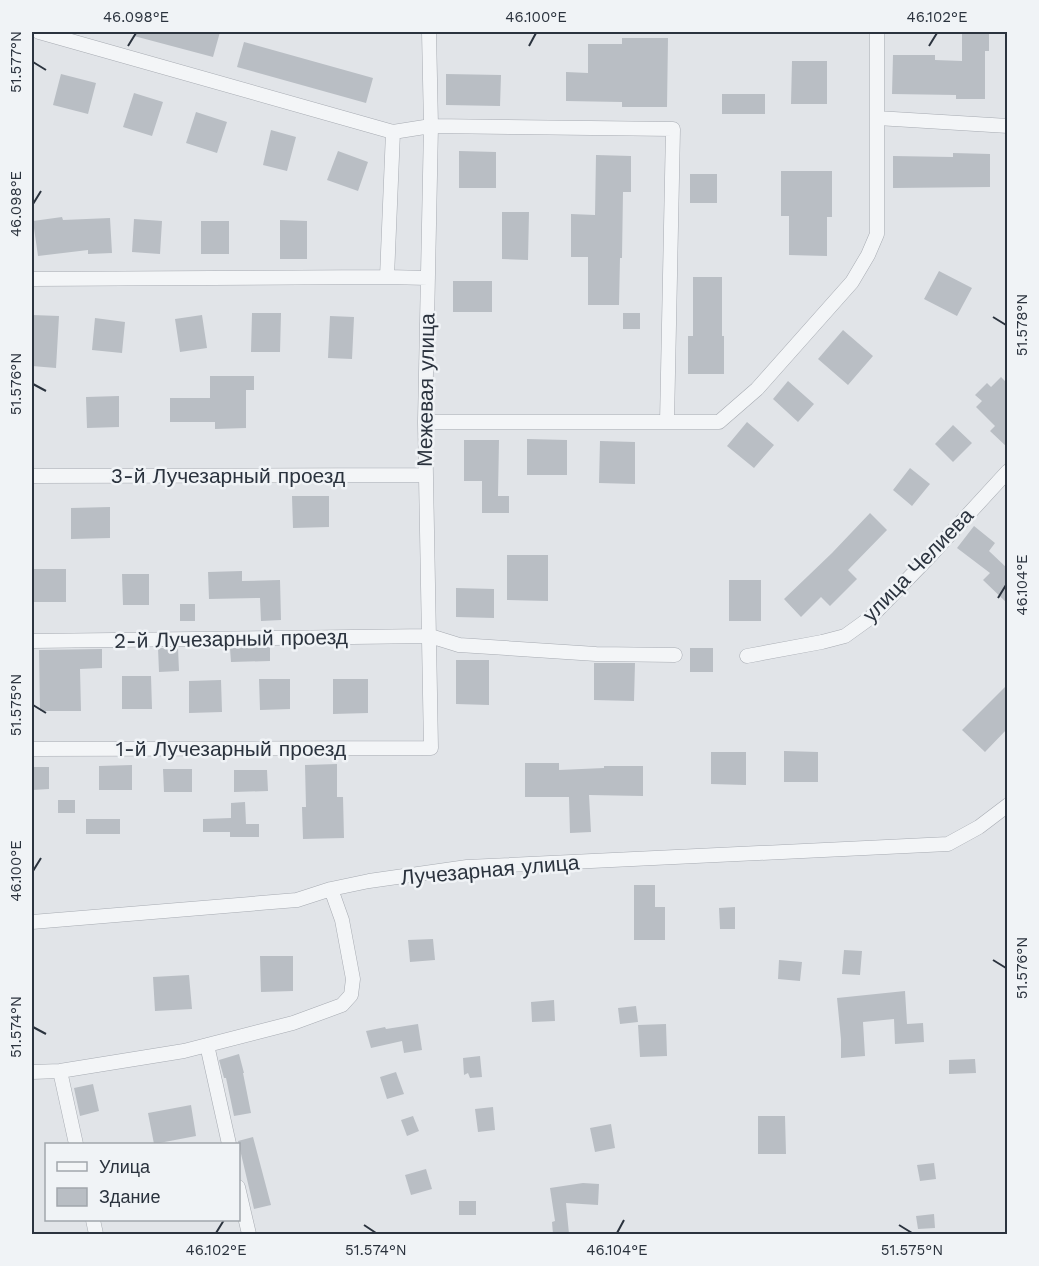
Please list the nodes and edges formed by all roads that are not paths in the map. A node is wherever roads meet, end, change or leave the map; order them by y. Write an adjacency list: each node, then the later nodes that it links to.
1 (39, 32): 7 (street)
2 (429, 32): 5 (street, Межевая улица)
3 (877, 32): 4 (street)
4 (877, 118): 6 (street); 12 (street)
5 (431, 126): 7 (street); 9 (street, Межевая улица); 12 (street)
6 (1008, 126)
7 (393, 132): 8 (street)
8 (387, 277): 9 (street); 10 (street)
9 (428, 278): 11 (street, Межевая улица)
10 (32, 279)
11 (425, 422): 12 (street); 14 (street, Межевая улица)
12 (667, 422)
13 (1008, 471): 19 (street, улица Челиева)
14 (425, 475): 15 (street, 3-й Лучезарный проезд); 16 (street, Межевая улица)
15 (32, 476)
16 (430, 636): 17 (street, 2-й Лучезарный проезд); 18 (street); 20 (street, Межевая улица)
17 (32, 641)
18 (675, 655)
19 (747, 656)
20 (431, 748): 21 (street, 1-й Лучезарный проезд)
21 (32, 749)
22 (1008, 805): 23 (street, Лучезарная улица)
23 (331, 890): 24 (street, Лучезарная улица); 25 (street)
24 (32, 922)
25 (207, 1045): 26 (street); 29 (street)
26 (60, 1071): 27 (street); 28 (street)
27 (32, 1072)
28 (76, 1143)
29 (229, 1143)
30 (240, 1196): 31 (street)
31 (249, 1234)

